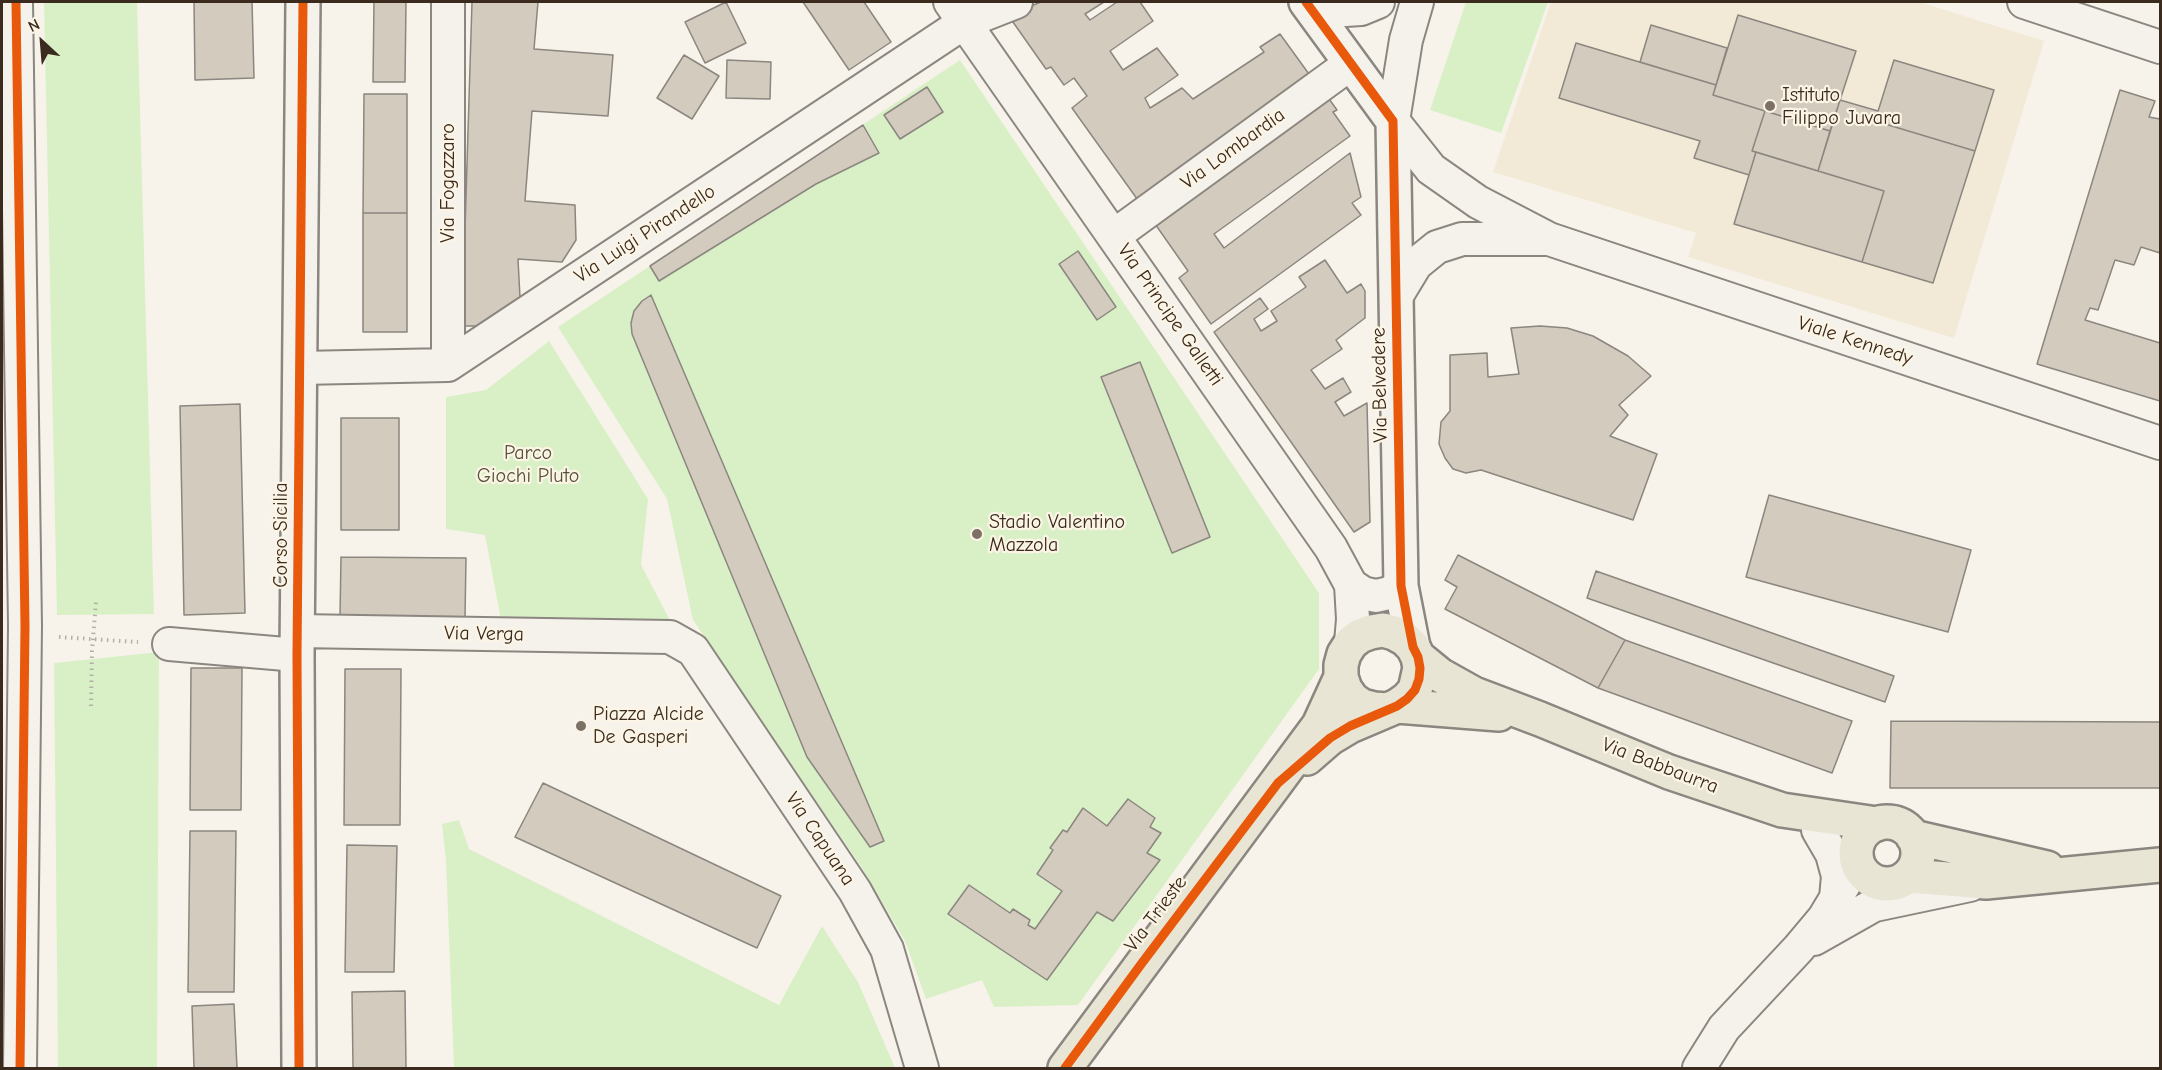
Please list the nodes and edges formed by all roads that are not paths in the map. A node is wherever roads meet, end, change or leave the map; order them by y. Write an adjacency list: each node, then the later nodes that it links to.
1 (16, 2): 12 (street)
2 (303, 2): 18 (street, Corso Sicilia)
3 (448, 2): 17 (street, Via Fogazzaro)
4 (1016, 2): 9 (street, Via Luigi Pirandello)
5 (1378, 2): 8 (street)
6 (1418, 2): 13 (street)
7 (2024, 2): 10 (street)
8 (1310, 7): 11 (street)
9 (958, 12): 14 (street, Via Principe Galletti); 17 (street, Via Luigi Pirandello)
10 (2160, 46)
11 (1350, 64): 13 (street); 14 (street, Via Lombardia)
12 (10, 97): 22 (street)
13 (1393, 121): 15 (street); 16 (street, Via Belvedere)
14 (1115, 235): 20 (street, Via Principe Galletti)
15 (1549, 239): 16 (street); 19 (street, Viale Kennedy)
16 (1396, 297): 21 (street, Via Belvedere)
17 (448, 364): 18 (street)
18 (300, 368): 24 (street, Corso Sicilia)
19 (2160, 443)
20 (1351, 585): 21 (street); 25 (street, Via Principe Galletti)
21 (1401, 586): 27 (street, Via Belvedere)
22 (17, 629): 44 (street)
23 (670, 637): 24 (street, Via Verga); 46 (street, Via Capuana)
24 (298, 643): 26 (street); 45 (street, Corso Sicilia)
25 (1351, 643): 27 (main road); 28 (main road)
26 (168, 644)
27 (1415, 652): 29 (main road); 30 (main road)
28 (1341, 677): 29 (main road); 31 (main road)
29 (1391, 708): 30 (main road); 31 (main road)
30 (1540, 719): 32 (main road, Via Babbaurra)
31 (1278, 783): 47 (main road, Via Trieste)
32 (1782, 810): 33 (main road); 34 (main road)
33 (1877, 824): 35 (main road); 36 (main road)
34 (1818, 830): 36 (main road); 41 (street)
35 (1913, 837): 38 (main road); 39 (main road)
36 (1857, 862): 39 (main road); 41 (street)
37 (2160, 865): 38 (main road)
38 (2075, 874): 40 (main road)
39 (1906, 878): 40 (main road); 42 (street)
40 (1986, 882): 42 (street)
41 (1836, 898): 43 (street)
42 (1874, 905): 43 (street)
43 (1798, 949): 48 (street)
44 (20, 1068)
45 (299, 1068)
46 (922, 1068)
47 (1065, 1068)
48 (1699, 1068)

